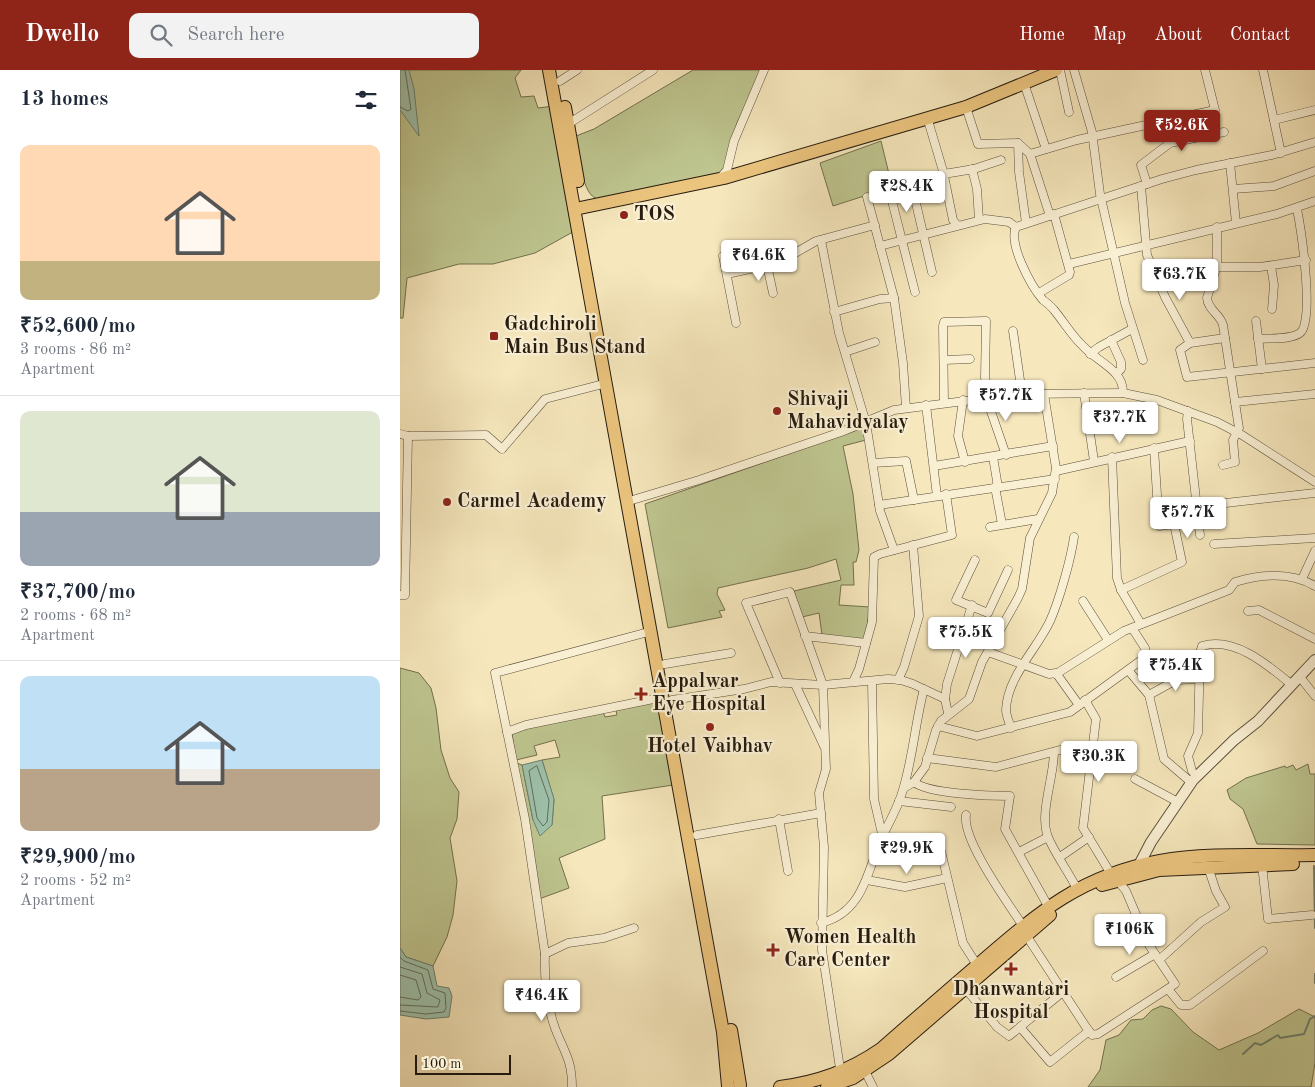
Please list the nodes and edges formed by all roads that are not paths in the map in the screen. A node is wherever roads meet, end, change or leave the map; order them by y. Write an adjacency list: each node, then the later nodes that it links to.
1 (549, 70): 38 (main road)
2 (577, 70): 10 (street)
3 (653, 70): 17 (street)
4 (764, 70): 30 (street)
5 (1056, 70): 11 (main road)
6 (1060, 70): 14 (street)
7 (1074, 70): 19 (street)
8 (1204, 70): 19 (street)
9 (1263, 70): 16 (street)
10 (559, 75): 17 (main road)
11 (1024, 83): 12 (main road); 22 (street)
12 (966, 107): 15 (main road); 21 (street)
13 (1315, 110): 16 (street)
14 (1069, 112)
15 (928, 117): 29 (street); 30 (main road)
16 (1274, 120): 23 (street)
17 (568, 124): 38 (main road)
18 (1224, 132): 31 (street)
19 (1093, 136): 22 (street); 36 (street)
20 (1315, 142): 23 (street)
21 (1018, 143): 24 (street); 42 (street)
22 (1046, 149): 24 (street)
23 (1280, 153): 26 (street)
24 (1030, 154): 40 (street)
25 (1000, 160): 27 (street)
26 (1230, 163): 31 (street); 33 (street)
27 (972, 169): 29 (street); 41 (street)
28 (1315, 171): 33 (street)
29 (944, 174): 45 (street)
30 (720, 179): 38 (main road)
31 (1144, 185): 36 (street); 51 (street)
32 (912, 186): 48 (street)
33 (1234, 189): 43 (street)
34 (890, 193): 50 (street)
35 (867, 197): 44 (street)
36 (1101, 198): 40 (street); 53 (street)
37 (1315, 201): 39 (street)
38 (579, 208): 87 (main road); 120 (main road)
39 (1297, 209): 43 (street); 55 (street)
40 (1052, 215): 42 (street); 56 (street)
41 (979, 220): 45 (street); 46 (street)
42 (1026, 223): 46 (street)
43 (1236, 223): 47 (street)
44 (875, 225): 49 (street); 52 (street)
45 (956, 225): 48 (street)
46 (1016, 227): 64 (street)
47 (1217, 227): 51 (street); 59 (street)
48 (923, 234): 50 (street); 60 (street)
49 (821, 240): 57 (street); 67 (street)
50 (903, 240): 52 (street); 62 (street)
51 (1148, 244): 53 (street); 77 (street)
52 (880, 246): 65 (street)
53 (1113, 253): 56 (street); 71 (street)
54 (724, 256): 61 (street)
55 (1306, 260): 58 (street); 70 (street)
56 (1069, 264): 64 (street)
57 (767, 265): 61 (street); 63 (street)
58 (1271, 266): 59 (street); 66 (street)
59 (1216, 267): 73 (street)
60 (932, 272)
61 (727, 274): 69 (street)
62 (915, 292)
63 (774, 293)
64 (1039, 293): 79 (street)
65 (894, 298): 67 (street); 98 (street)
66 (1272, 310)
67 (834, 312): 78 (street)
68 (1256, 321): 74 (street)
69 (736, 323)
70 (1311, 325): 74 (street)
71 (1132, 329): 75 (street); 82 (street)
72 (1014, 331): 90 (street)
73 (1225, 338): 77 (street); 85 (street)
74 (1258, 339): 84 (street)
75 (1111, 340): 79 (street); 86 (street)
76 (875, 342): 78 (street)
77 (1190, 343): 85 (street)
78 (845, 352): 100 (street)
79 (1090, 354): 86 (street)
80 (970, 359): 81 (street)
81 (944, 360): 93 (street); 95 (street)
82 (1143, 360)
83 (1315, 363): 84 (street)
84 (1262, 369): 85 (street)
85 (1229, 372): 96 (street)
86 (1117, 373): 89 (street)
87 (607, 383): 102 (street); 120 (main road)
88 (1084, 393): 89 (street); 91 (street); 109 (street)
89 (1123, 393): 99 (street)
90 (1022, 394): 91 (street); 93 (street)
91 (1044, 394): 104 (street)
92 (1315, 394): 96 (street)
93 (988, 397): 94 (street); 106 (street)
94 (963, 400): 95 (street); 110 (street)
95 (944, 402): 97 (street)
96 (1235, 402): 101 (street)
97 (926, 405): 98 (street); 113 (street)
98 (906, 408): 100 (street)
99 (1188, 411): 101 (street); 103 (street)
100 (866, 423): 111 (street); 120 (street)
101 (1235, 432): 112 (street); 115 (street)
102 (404, 435): 121 (street)
103 (1190, 442): 105 (street); 127 (street)
104 (1053, 446): 106 (street); 114 (street)
105 (1154, 448): 108 (street); 139 (street)
106 (1006, 455): 107 (street)
107 (994, 457): 110 (street); 116 (street)
108 (1112, 457): 109 (street); 139 (street)
109 (1094, 461): 114 (street)
110 (965, 462): 113 (street)
111 (873, 463): 119 (street); 123 (street)
112 (1223, 465)
113 (934, 466): 118 (street)
114 (1056, 475): 116 (street); 124 (street)
115 (1315, 482)
116 (996, 487): 118 (street); 125 (street)
117 (1315, 493): 122 (street)
118 (941, 495): 119 (street); 131 (street)
119 (914, 500): 123 (street)
120 (632, 501): 146 (main road); 154 (main road)
121 (403, 504): 133 (street)
122 (1217, 504)
123 (879, 505): 132 (street)
124 (1038, 519): 125 (street); 151 (street)
125 (1002, 524): 126 (street)
126 (990, 527)
127 (1200, 534)
128 (1074, 537): 155 (street)
129 (1315, 538): 130 (street)
130 (1214, 544)
131 (913, 545): 132 (street); 160 (street)
132 (894, 550): 150 (street)
133 (403, 551): 140 (street)
134 (1315, 551): 137 (street)
135 (975, 560): 142 (street)
136 (1008, 570): 142 (street)
137 (1302, 579): 138 (street); 144 (street)
138 (1315, 586)
139 (1121, 590): 144 (street)
140 (400, 595)
141 (1083, 601): 149 (street)
142 (972, 605): 171 (street)
143 (1248, 611): 148 (street)
144 (1141, 624): 145 (street)
145 (1132, 628): 149 (street); 156 (street)
146 (652, 630): 170 (main road); 176 (street)
147 (805, 636): 150 (street); 162 (street); 165 (street)
148 (1315, 639)
149 (1108, 640): 157 (street)
150 (866, 643): 163 (street)
151 (988, 652): 155 (street); 173 (street)
152 (731, 653): 154 (street)
153 (1315, 660): 158 (street)
154 (665, 664): 170 (main road)
155 (1023, 664): 157 (street); 175 (street)
156 (1128, 670): 168 (street); 172 (street)
157 (1056, 674): 172 (street)
158 (1300, 677): 166 (street); 169 (street)
159 (1200, 679): 166 (street); 168 (street); 182 (street)
160 (898, 680): 161 (street); 167 (street)
161 (872, 681): 163 (street); 194 (street)
162 (780, 682): 164 (street); 170 (street)
163 (853, 682): 165 (street)
164 (795, 684): 165 (street); 178 (street)
165 (823, 685): 178 (street)
166 (1292, 685): 182 (street)
167 (924, 689): 171 (street); 184 (street)
168 (1150, 695): 182 (street)
169 (1315, 696)
170 (668, 698): 176 (street); 191 (main road); 225 (main road)
171 (945, 699): 173 (street)
172 (1082, 703): 175 (street); 193 (street)
173 (948, 713): 174 (street)
174 (938, 726): 175 (street); 180 (street)
175 (1010, 728)
176 (507, 732): 214 (street)
177 (1076, 746): 179 (street)
178 (825, 748): 188 (street)
179 (1054, 752): 180 (street); 192 (street)
180 (927, 758): 183 (street)
181 (1135, 779): 186 (street)
182 (1194, 780): 186 (street)
183 (914, 782): 184 (street); 196 (street)
184 (904, 788): 185 (street)
185 (899, 801): 187 (street); 194 (street)
186 (1178, 802): 200 (street)
187 (951, 807)
188 (821, 813): 190 (street); 210 (street)
189 (966, 815): 212 (street)
190 (779, 819): 191 (street); 203 (street)
191 (697, 835): 225 (main road)
192 (1048, 837): 196 (street); 198 (street)
193 (1089, 837): 198 (street); 204 (street)
194 (883, 838): 206 (street)
195 (940, 847): 205 (street)
196 (1019, 852): 208 (street)
197 (1315, 855): 200 (main road)
198 (1060, 857): 207 (street)
199 (1315, 863): 201 (main road)
200 (1139, 865): 204 (main road)
201 (1262, 865): 202 (main road); 209 (street)
202 (1208, 866): 204 (main road); 215 (street)
203 (788, 871)
204 (1115, 877): 207 (main road); 212 (main road); 215 (street)
205 (947, 878): 206 (street); 216 (street)
206 (867, 880): 210 (street)
207 (1077, 889): 208 (main road)
208 (1048, 906): 212 (main road)
209 (1312, 915)
210 (821, 923): 224 (street)
211 (634, 928): 214 (street)
212 (1025, 930): 216 (main road); 218 (main road); 220 (street)
213 (1263, 951): 219 (street)
214 (545, 954): 226 (street)
215 (1157, 957): 217 (street); 219 (street)
216 (978, 965): 224 (main road)
217 (1116, 977)
218 (964, 988): 221 (street); 223 (main road)
219 (1168, 989): 222 (street)
220 (1064, 991): 221 (street); 222 (street)
221 (1020, 1027): 222 (street)
222 (1089, 1030)
223 (865, 1070): 224 (main road); 229 (street)
224 (842, 1077): 227 (main road); 228 (main road)
225 (735, 1086)
226 (572, 1087)
227 (780, 1087)
228 (828, 1087)
229 (873, 1087)

